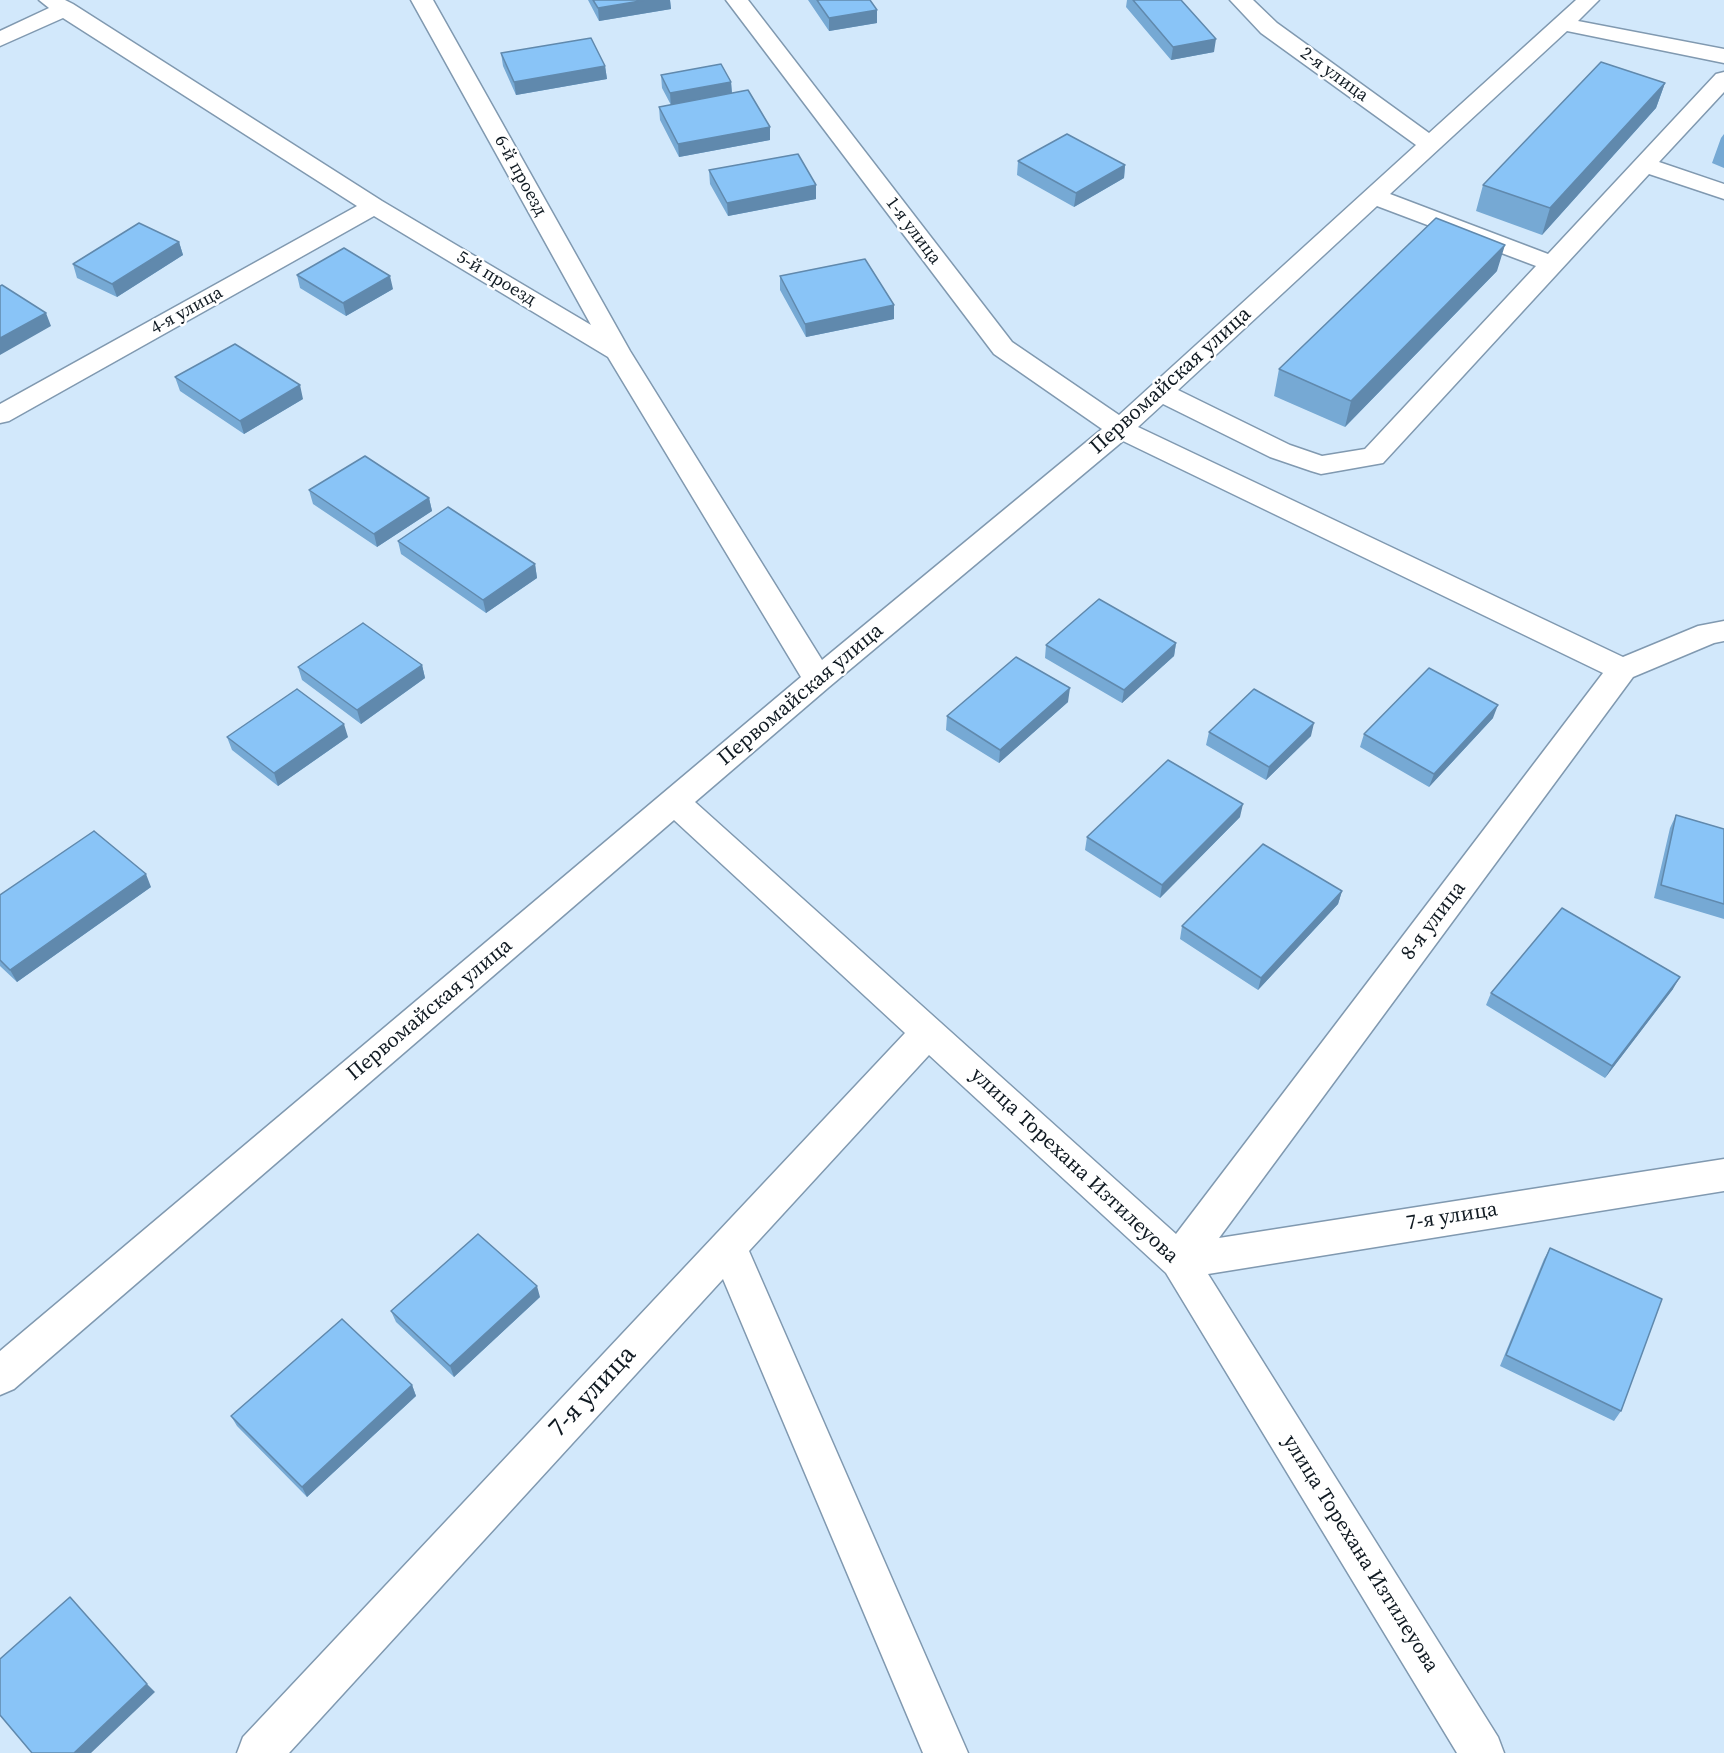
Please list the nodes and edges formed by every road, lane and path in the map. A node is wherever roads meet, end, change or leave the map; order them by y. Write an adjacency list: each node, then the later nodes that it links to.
1 (422, 0): 16 (street, 6-й проезд)
2 (736, 0): 19 (street, 1-я улица)
3 (1240, 0): 10 (street, 2-я улица)
4 (1588, 0): 6 (street, Первомайская улица)
5 (57, 5): 7 (street); 14 (street, 5-й проезд)
6 (1563, 24): 8 (street); 10 (street, Первомайская улица)
7 (0, 39)
8 (1724, 56)
9 (1724, 79): 11 (street)
10 (1431, 145): 13 (street, Первомайская улица)
11 (1644, 165): 12 (street); 15 (street)
12 (1724, 192)
13 (1375, 197): 15 (street); 17 (street, Первомайская улица)
14 (374, 206): 16 (street, 5-й проезд); 18 (street, 4-я улица)
15 (1553, 264): 17 (street)
16 (618, 352): 22 (street, 5-й проезд)
17 (1160, 392): 19 (street, Первомайская улица)
18 (0, 415)
19 (1120, 429): 21 (street, 1-я улица); 22 (street, Первомайская улица)
20 (1724, 631): 21 (street)
21 (1622, 669): 27 (street, 8-я улица)
22 (818, 679): 23 (street, Первомайская улица)
23 (675, 801): 24 (street, улица Торехана Изтилеуова); 28 (street, Первомайская улица)
24 (928, 1032): 26 (street, 7-я улица); 27 (street, улица Торехана Изтилеуова)
25 (1724, 1175): 27 (street, 7-я улица)
26 (728, 1246): 29 (street, 7-я улица); 30 (street)
27 (1179, 1261): 31 (street, улица Торехана Изтилеуова)
28 (0, 1376)
29 (259, 1753)
30 (946, 1753)
31 (1482, 1753)

